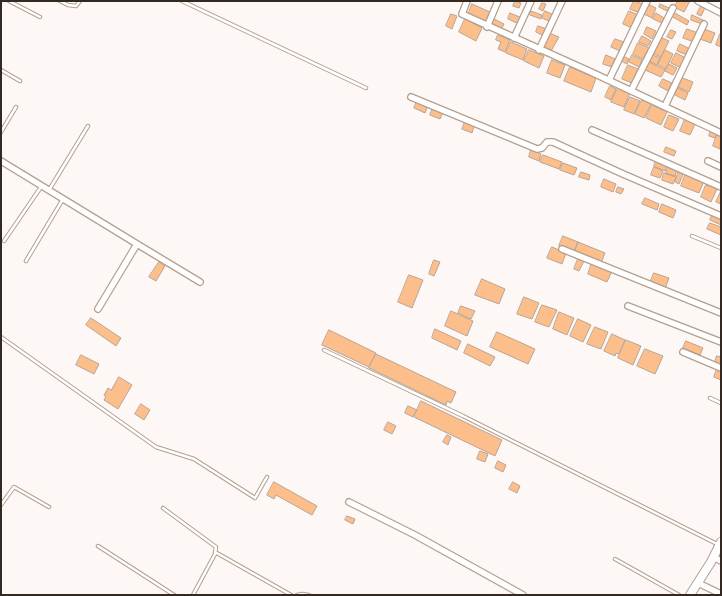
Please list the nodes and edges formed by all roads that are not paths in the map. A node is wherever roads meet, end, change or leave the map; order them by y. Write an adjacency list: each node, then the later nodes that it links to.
1 (9, 1): 13 (lane)
2 (60, 1): 3 (lane)
3 (80, 1)
4 (182, 1): 21 (lane)
5 (467, 1): 15 (street)
6 (498, 1): 15 (street)
7 (531, 1): 16 (street)
8 (562, 1): 17 (street)
9 (647, 1): 19 (street)
10 (698, 1): 12 (street)
11 (673, 8): 22 (street)
12 (721, 13)
13 (40, 17)
14 (704, 24): 24 (street)
15 (487, 26): 16 (street)
16 (514, 38): 17 (street)
17 (539, 50): 19 (street)
18 (1, 70): 20 (lane)
19 (608, 80): 22 (street)
20 (20, 81)
21 (366, 88)
22 (631, 91): 24 (street)
23 (411, 97): 37 (street)
24 (665, 106): 29 (street)
25 (16, 107): 28 (lane)
26 (88, 126): 35 (lane)
27 (592, 130): 34 (street)
28 (1, 132)
29 (721, 133)
30 (1, 161): 33 (street)
31 (708, 161): 32 (street)
32 (721, 167)
33 (42, 186): 35 (street); 39 (lane)
34 (721, 187)
35 (49, 190): 36 (street)
36 (63, 199): 40 (street); 43 (lane)
37 (721, 216)
38 (692, 236): 41 (lane)
39 (4, 241)
40 (137, 244): 44 (street); 46 (street)
41 (721, 248)
42 (562, 249): 47 (street)
43 (26, 260)
44 (200, 282)
45 (628, 306): 49 (street)
46 (98, 309)
47 (721, 313)
48 (1, 337): 55 (lane)
49 (721, 342)
50 (324, 350): 60 (lane)
51 (683, 352): 52 (street)
52 (721, 368)
53 (710, 398): 54 (lane)
54 (721, 403)
55 (266, 477)
56 (349, 502): 73 (street)
57 (1, 505): 58 (lane)
58 (50, 507)
59 (163, 508): 62 (lane)
60 (720, 544): 63 (street)
61 (98, 546): 68 (lane)
62 (216, 552): 69 (lane); 70 (lane)
63 (713, 557): 65 (street); 66 (street)
64 (615, 559): 74 (lane)
65 (721, 561)
66 (698, 583): 67 (street); 75 (street)
67 (721, 594)
68 (174, 595)
69 (193, 595)
70 (291, 595)
71 (297, 595): 72 (lane)
72 (309, 595)
73 (523, 595)
74 (679, 595)
75 (690, 595)

